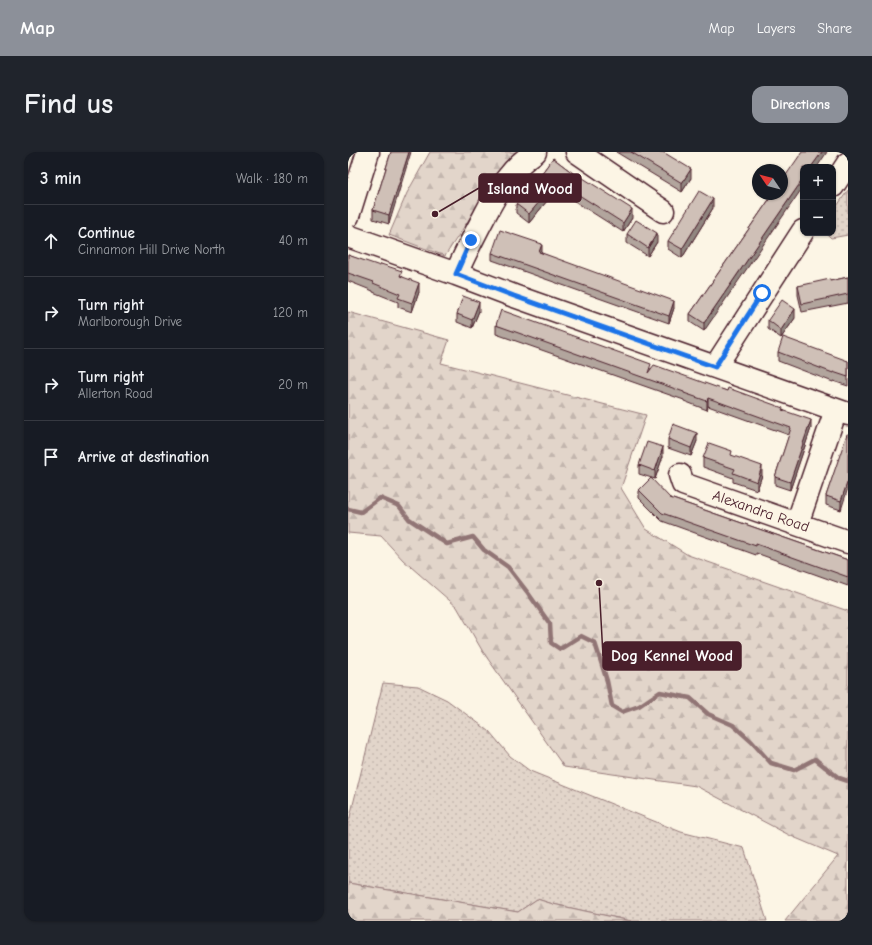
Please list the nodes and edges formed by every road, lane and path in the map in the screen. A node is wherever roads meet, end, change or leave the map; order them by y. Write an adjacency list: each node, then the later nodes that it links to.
1 (368, 152): 7 (street)
2 (535, 152): 10 (street)
3 (577, 152): 6 (street)
4 (848, 163): 5 (street)
5 (836, 181)
6 (663, 211)
7 (348, 216)
8 (348, 236): 10 (street)
9 (800, 236): 11 (street)
10 (456, 274): 11 (street)
11 (715, 367): 12 (street)
12 (842, 412): 14 (street)
13 (680, 475): 14 (street, Alexandra Road)
14 (797, 524): 15 (street, Alexandra Road)
15 (848, 542)

